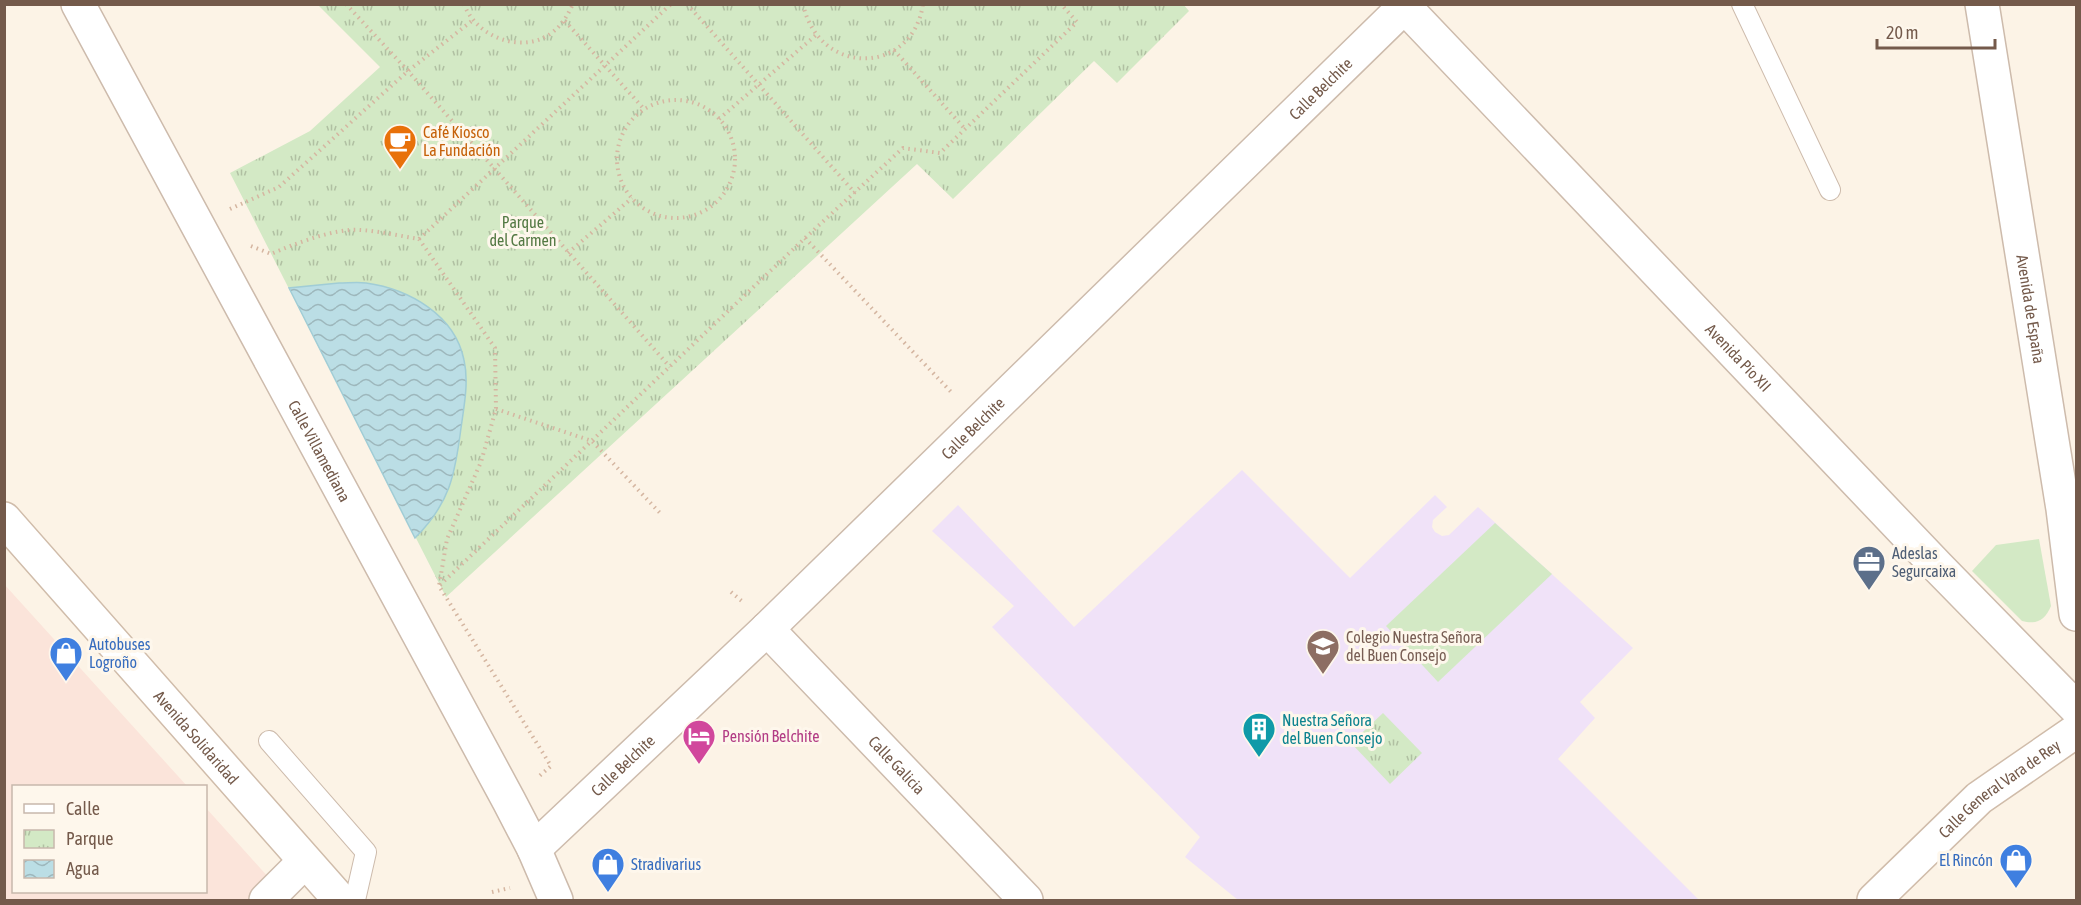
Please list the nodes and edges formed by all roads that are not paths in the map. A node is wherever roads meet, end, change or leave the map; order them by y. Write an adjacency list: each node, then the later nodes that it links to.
1 (78, 4): 12 (street, Calle Villamediana)
2 (1742, 4): 5 (lane)
3 (1982, 4): 7 (street, Avenida de España)
4 (1404, 6): 8 (street, Calle Belchite); 9 (street, Avenida Pío XII)
5 (1830, 190)
6 (4, 519): 13 (street, Avenida Solidaridad)
7 (2076, 614)
8 (767, 629): 12 (street, Calle Belchite); 18 (street, Calle Galicia)
9 (2076, 708)
10 (2076, 731): 19 (street, Calle General Vara de Rey)
11 (269, 741): 16 (lane)
12 (534, 849): 17 (street, Calle Villamediana)
13 (304, 862): 14 (street); 15 (street, Avenida Solidaridad)
14 (266, 900)
15 (340, 900)
16 (355, 900)
17 (556, 900)
18 (1026, 900)
19 (1874, 900)

